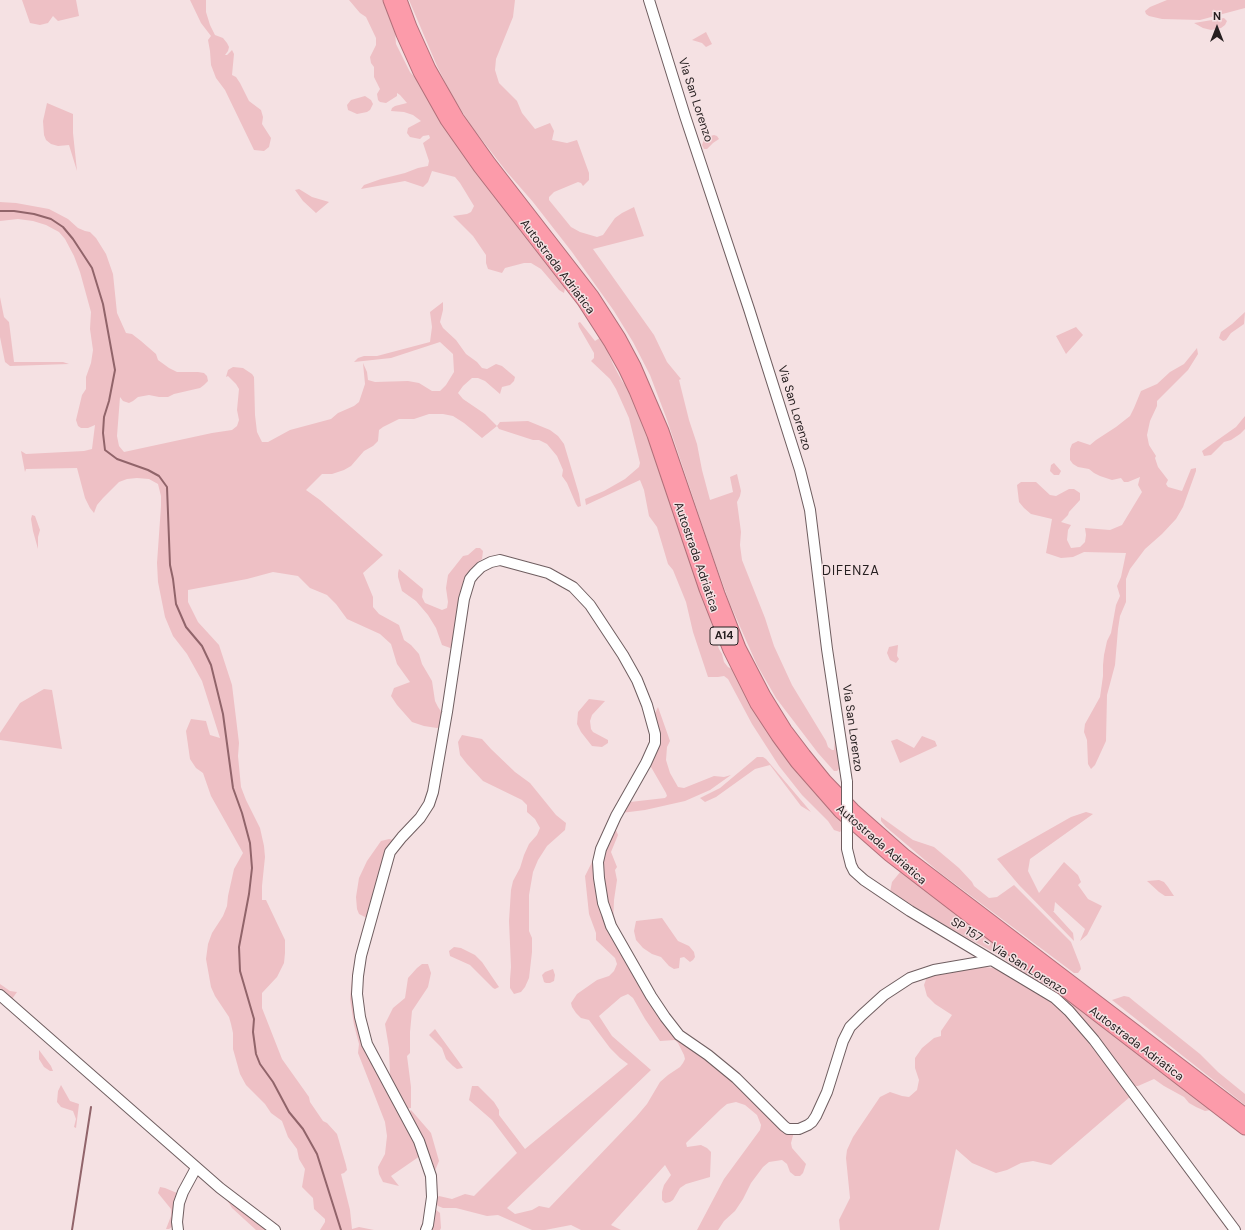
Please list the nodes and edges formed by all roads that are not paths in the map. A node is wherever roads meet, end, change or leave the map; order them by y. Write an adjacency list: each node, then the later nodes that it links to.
1 (390, 0): 8 (highway, Autostrada Adriatica / A14)
2 (400, 0): 7 (highway, Autostrada Adriatica / A14)
3 (649, 0): 4 (street, Via San Lorenzo, bridge)
4 (847, 839): 5 (street, SP 157 - Via San Lorenzo)
5 (992, 960): 12 (street); 13 (street, SP 157 - Via San Lorenzo)
6 (0, 995): 9 (street)
7 (1245, 1116)
8 (1245, 1128)
9 (196, 1168): 10 (street); 11 (street)
10 (178, 1230)
11 (274, 1230)
12 (426, 1230)
13 (1235, 1230)

